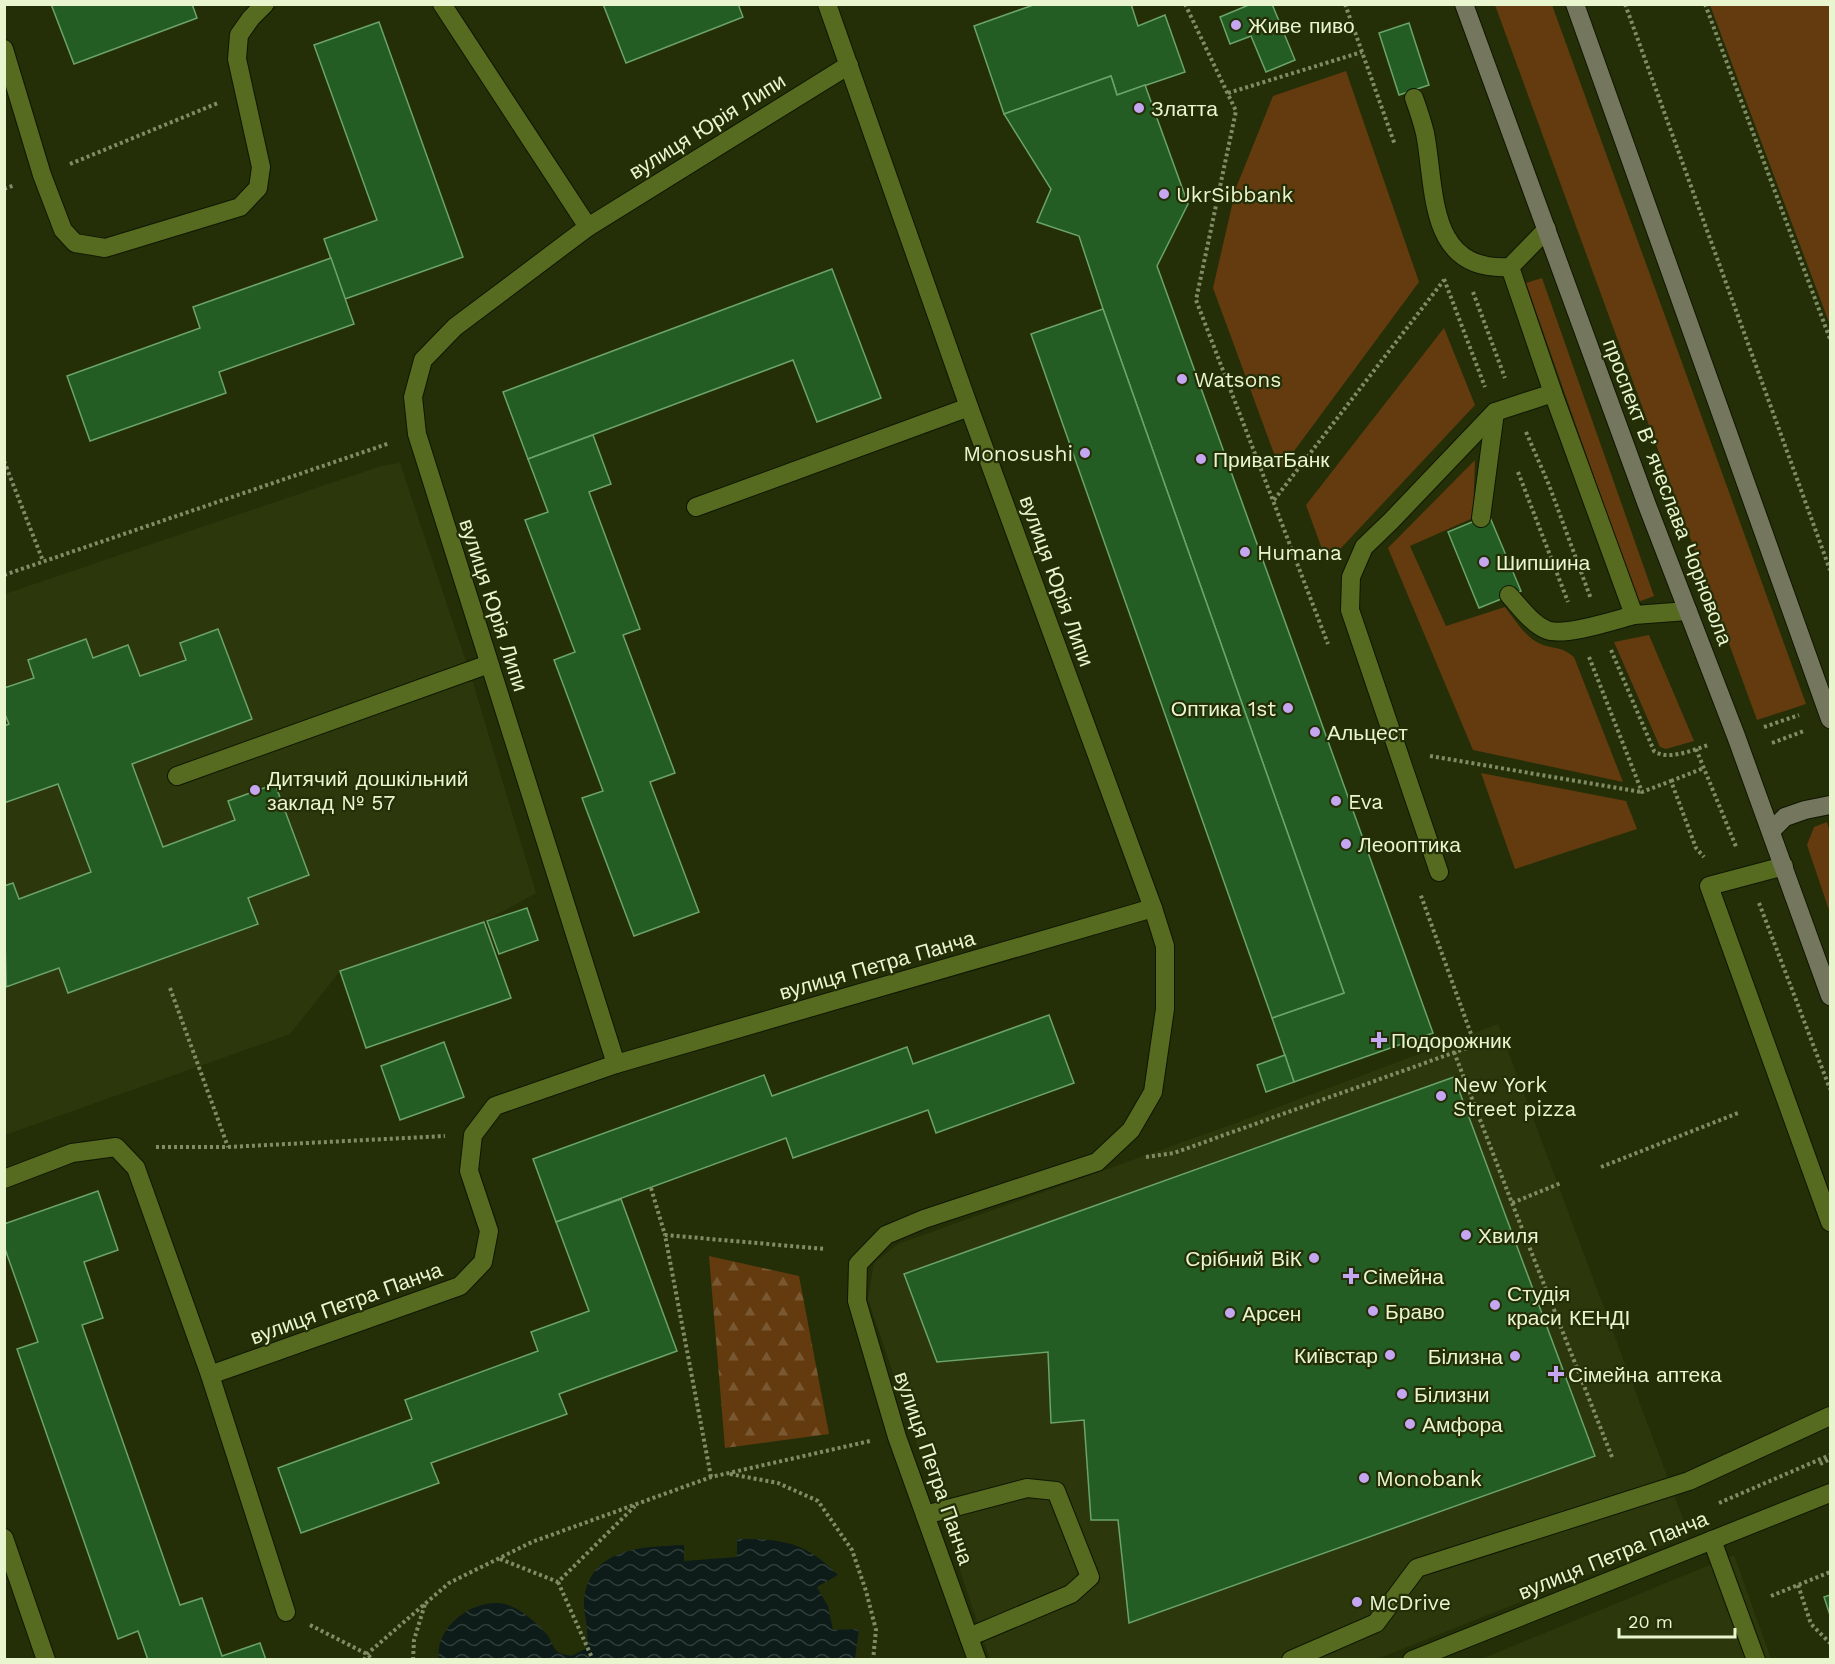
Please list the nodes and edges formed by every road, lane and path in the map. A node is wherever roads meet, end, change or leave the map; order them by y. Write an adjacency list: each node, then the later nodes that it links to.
1 (265, 4): 13 (street)
2 (442, 4): 19 (street)
3 (827, 4): 12 (street, вулиця Юрія Липи)
4 (1185, 4): 14 (path)
5 (1345, 4): 11 (path)
6 (1464, 4): 20 (main road, проспект Вʼячеслава Чорновола)
7 (1575, 4): 45 (main road)
8 (1625, 4): 35 (path)
9 (1705, 4): 24 (path)
10 (4, 49): 17 (street)
11 (1362, 52): 14 (path); 16 (path)
12 (849, 64): 19 (street, вулиця Юрія Липи); 26 (street, вулиця Юрія Липи)
13 (245, 92): 17 (path); 17 (street)
14 (1227, 93): 31 (path)
15 (1414, 98): 21 (street)
16 (1398, 152)
17 (42, 176): 18 (path)
18 (4, 189)
19 (588, 227): 28 (street, вулиця Юрія Липи)
20 (1546, 229): 21 (street); 38 (main road, проспект Вʼячеслава Чорновола)
21 (1510, 267): 25 (street)
22 (1441, 271): 23 (path)
23 (1444, 280): 27 (path); 31 (path)
24 (1830, 339)
25 (1553, 393): 27 (street); 39 (street)
26 (969, 407): 32 (street); 61 (street, вулиця Юрія Липи)
27 (1495, 412): 33 (street); 49 (street)
28 (417, 434): 34 (path); 43 (street, вулиця Юрія Липи)
29 (4, 461): 34 (path)
30 (1516, 466): 41 (path)
31 (1274, 500): 42 (path)
32 (696, 507)
33 (1481, 518)
34 (43, 561): 36 (path)
35 (1830, 570)
36 (4, 574)
37 (1509, 596): 41 (street)
38 (1688, 611): 39 (street); 55 (main road, проспект Вʼячеслава Чорновола)
39 (1634, 615): 40 (street)
40 (1600, 623): 41 (street); 50 (path)
41 (1578, 630): 53 (path)
42 (1332, 654)
43 (489, 664): 51 (street); 65 (street, вулиця Юрія Липи)
44 (1808, 712): 46 (path)
45 (1830, 719)
46 (1766, 726)
47 (1814, 728): 48 (path)
48 (1772, 743)
49 (1398, 751): 53 (path); 57 (street)
50 (1704, 768): 52 (path); 58 (path)
51 (177, 777)
52 (1671, 781): 53 (path); 59 (path)
53 (1642, 792)
54 (1830, 805): 55 (main road)
55 (1771, 831): 56 (main road, проспект Вʼячеслава Чорновола)
56 (1784, 866): 58 (street); 63 (main road, проспект Вʼячеслава Чорновола)
57 (1439, 872)
58 (1749, 876): 59 (street); 66 (path)
59 (1724, 882): 77 (street)
60 (1418, 888): 64 (path)
61 (1154, 908): 65 (street, вулиця Петра Панча); 71 (street, вулиця Петра Панча)
62 (170, 988): 70 (path)
63 (1830, 996)
64 (1454, 1052): 71 (path); 76 (path)
65 (616, 1064): 68 (street, вулиця Петра Панча)
66 (1830, 1089)
67 (1738, 1113): 72 (path)
68 (473, 1135): 70 (path); 80 (street, вулиця Петра Панча)
69 (116, 1147): 70 (path); 73 (street); 80 (street)
70 (228, 1147)
71 (1096, 1162): 82 (street, вулиця Петра Панча)
72 (1601, 1167)
73 (4, 1179)
74 (1561, 1183): 76 (path)
75 (651, 1188): 78 (path)
76 (1512, 1203): 84 (path)
77 (1830, 1222)
78 (665, 1235): 79 (path); 86 (path)
79 (825, 1249)
80 (210, 1375): 99 (street)
81 (1830, 1416): 110 (street)
82 (897, 1437): 85 (path); 90 (street, вулиця Петра Панча)
83 (1830, 1455): 89 (path)
84 (1611, 1457)
85 (726, 1473): 86 (path); 108 (path)
86 (711, 1477): 88 (path)
87 (1830, 1493): 92 (street, вулиця Петра Панча)
88 (638, 1504): 93 (path); 95 (path)
89 (1711, 1506)
90 (925, 1515): 100 (street, вулиця Петра Панча); 100 (street)
91 (4, 1538): 103 (street)
92 (1712, 1540): 111 (street, вулиця Петра Панча); 112 (street)
93 (500, 1558): 95 (path); 98 (path)
94 (1830, 1572): 96 (path)
95 (558, 1582): 107 (path)
96 (1798, 1585): 97 (path); 101 (path)
97 (1771, 1596)
98 (425, 1604): 102 (path); 106 (path)
99 (286, 1612): 102 (path)
100 (969, 1637): 109 (street, вулиця Петра Панча)
101 (1830, 1643)
102 (366, 1654): 104 (path); 105 (path)
103 (46, 1659)
104 (364, 1659)
105 (373, 1659)
106 (413, 1659)
107 (592, 1659)
108 (873, 1659)
109 (977, 1659)
110 (1291, 1659)
111 (1412, 1659)
112 (1756, 1659)

